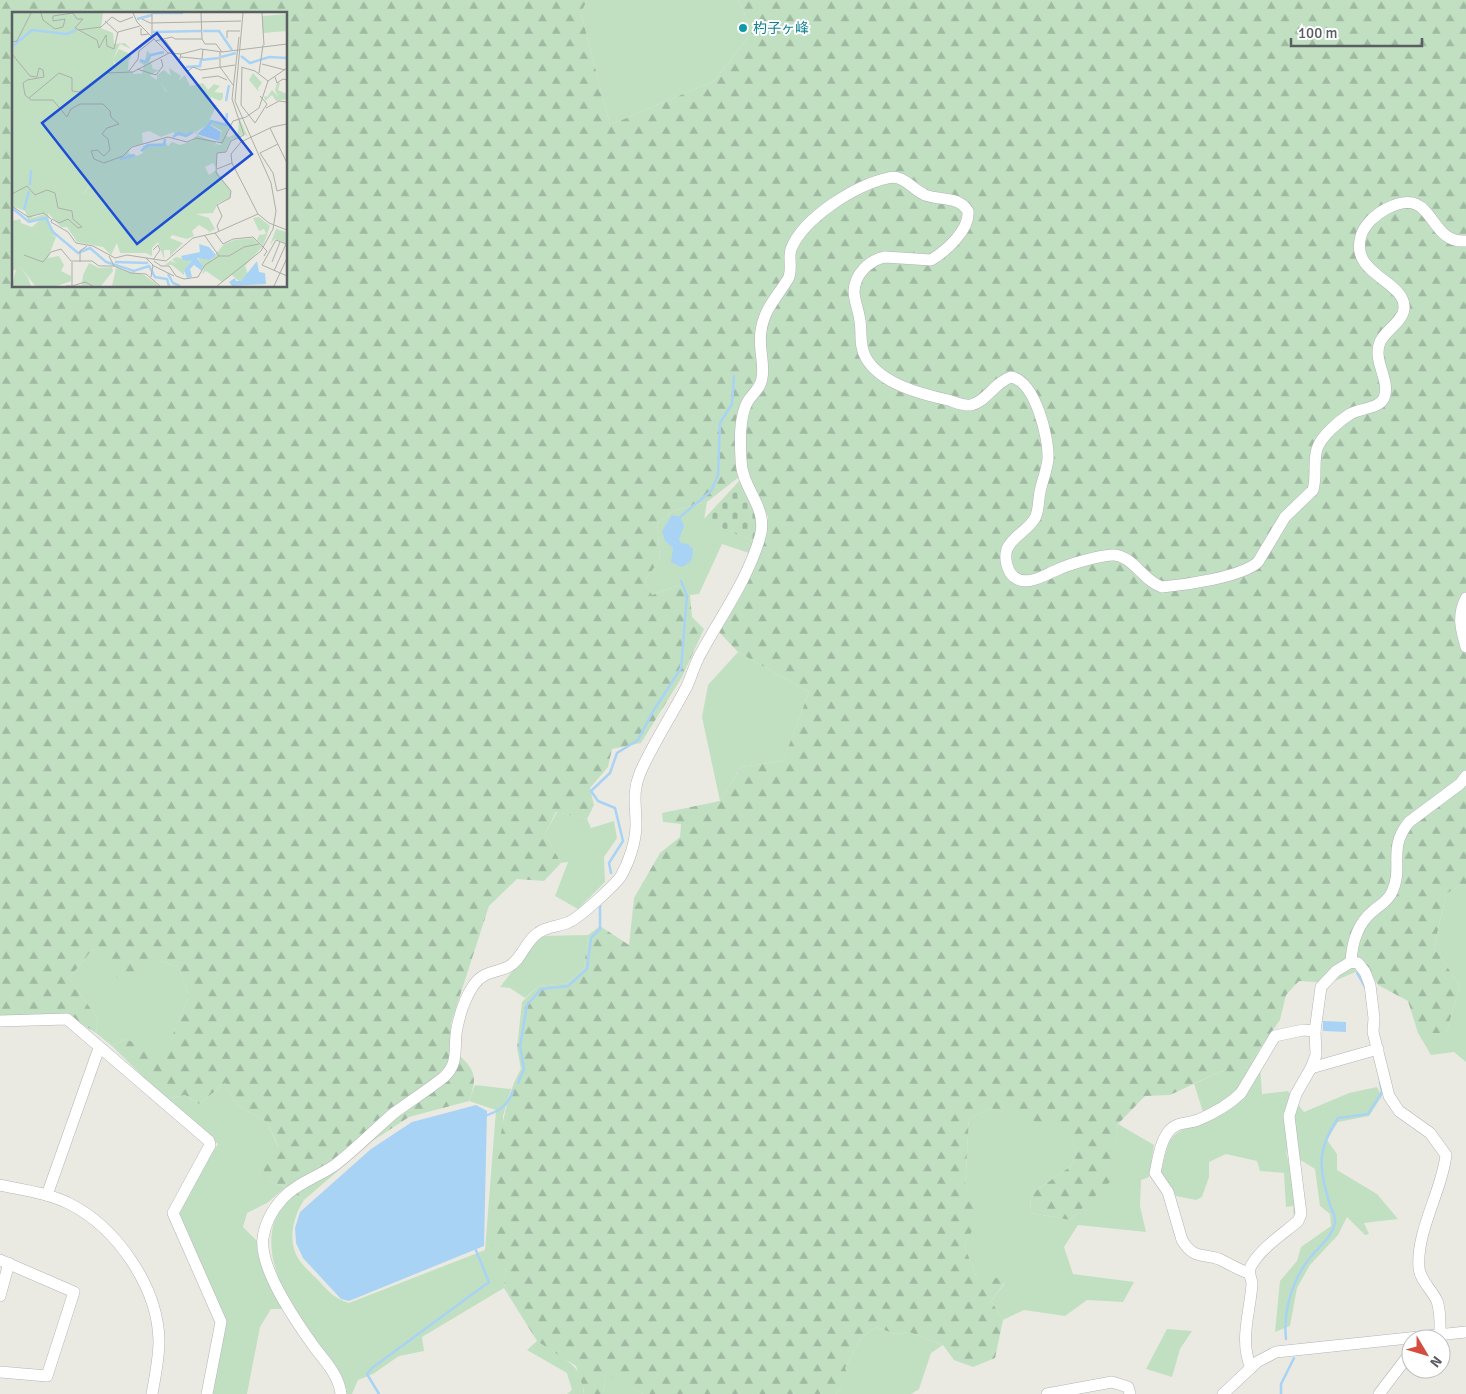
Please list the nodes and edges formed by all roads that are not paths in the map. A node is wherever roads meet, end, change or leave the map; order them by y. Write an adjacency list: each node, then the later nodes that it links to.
1 (1466, 241): 25 (street)
2 (1466, 598): 3 (street)
3 (1466, 646)
4 (1466, 776): 5 (street)
5 (1351, 962): 7 (street); 9 (street)
6 (0, 1021): 8 (street)
7 (1315, 1031): 10 (street); 14 (street)
8 (99, 1048): 12 (street); 24 (street)
9 (1378, 1049): 10 (street); 16 (street)
10 (1312, 1068): 14 (street)
11 (0, 1185): 12 (street)
12 (47, 1195): 23 (street)
13 (4, 1261): 15 (street); 22 (street)
14 (1249, 1273): 21 (street)
15 (0, 1296)
16 (1440, 1329)
17 (1464, 1334): 18 (street)
18 (1451, 1335)
19 (1401, 1340): 21 (street)
20 (1401, 1365): 29 (street)
21 (1251, 1368): 28 (street)
22 (0, 1372)
23 (152, 1394)
24 (207, 1394)
25 (341, 1394)
26 (1047, 1394): 27 (street)
27 (1130, 1394)
28 (1223, 1394)
29 (1379, 1394)

